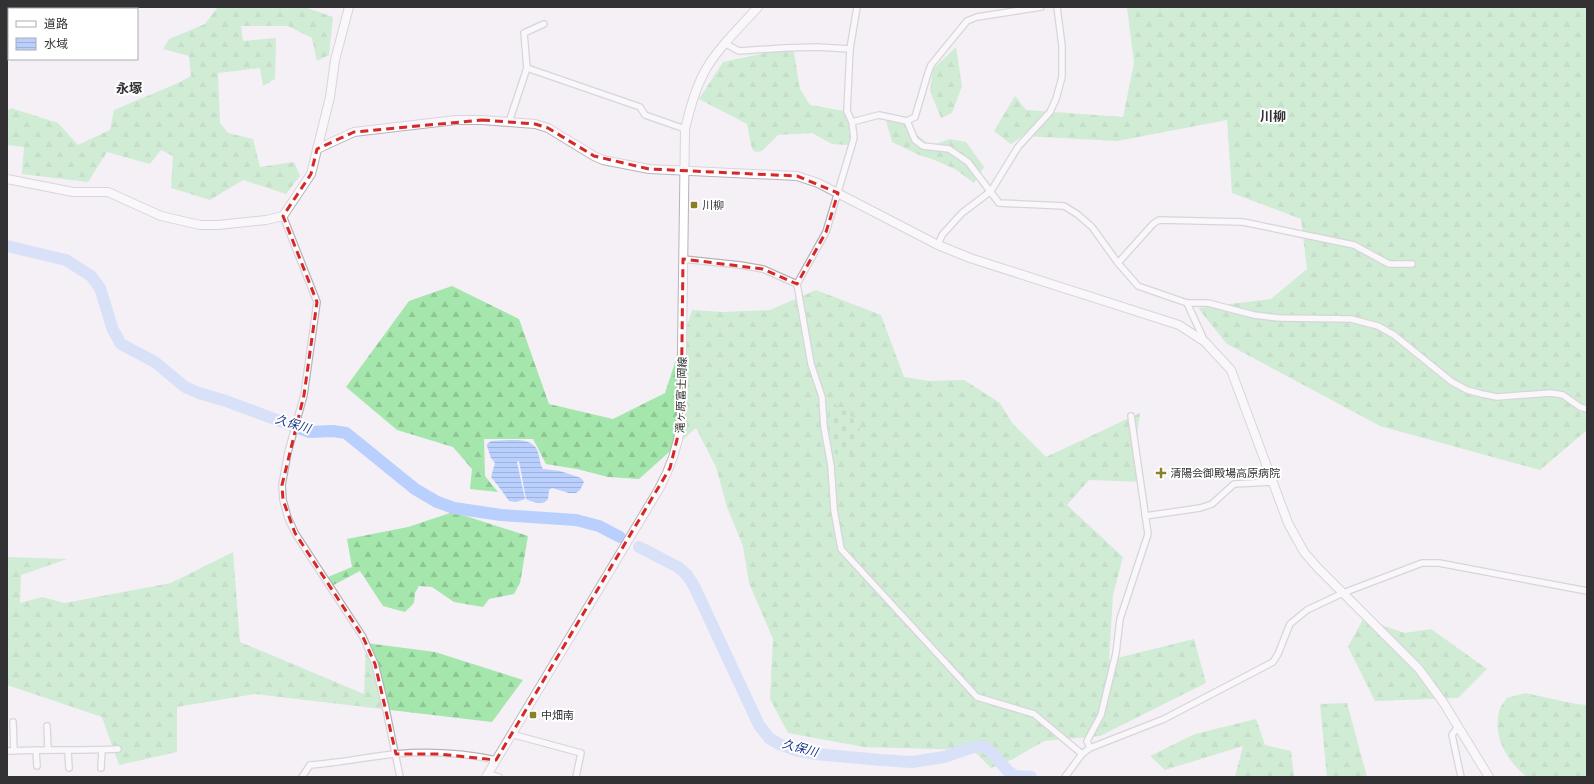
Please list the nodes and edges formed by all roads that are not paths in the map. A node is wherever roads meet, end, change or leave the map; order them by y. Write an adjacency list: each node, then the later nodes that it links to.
1 (349, 7): 14 (street)
2 (758, 7): 7 (street, 滝ヶ原富士岡線)
3 (857, 7): 8 (street)
4 (1041, 7): 10 (street)
5 (1058, 7): 17 (street)
6 (544, 24): 9 (street)
7 (726, 44): 8 (street); 13 (street, 滝ヶ原富士岡線)
8 (850, 49): 12 (street)
9 (527, 68): 11 (street); 13 (street)
10 (907, 121): 12 (street); 17 (street)
11 (509, 122): 14 (street); 15 (street)
12 (852, 122): 18 (street)
13 (685, 129): 15 (street, 滝ヶ原富士岡線)
14 (317, 149): 19 (street)
15 (685, 170): 18 (street); 21 (street, 滝ヶ原富士岡線)
16 (7, 179): 19 (street)
17 (991, 191): 20 (street); 22 (street)
18 (838, 193): 20 (street); 24 (street)
19 (283, 216): 45 (street)
20 (938, 245): 26 (street)
21 (684, 259): 24 (street); 36 (street, 滝ヶ原富士岡線)
22 (1118, 263): 23 (street); 25 (street)
23 (1412, 264)
24 (797, 284): 46 (street)
25 (1187, 303): 26 (street); 27 (street)
26 (1205, 342): 29 (street)
27 (1587, 409)
28 (1131, 416): 30 (street)
29 (1272, 482): 30 (street); 32 (street)
30 (1145, 516): 37 (street)
31 (1587, 591): 32 (street)
32 (1343, 593): 35 (street); 37 (street)
33 (13, 722): 43 (street)
34 (47, 726): 40 (street)
35 (1458, 726): 57 (street); 58 (street)
36 (511, 734): 47 (street, 滝ヶ原富士岡線); 55 (street)
37 (1090, 748): 46 (street)
38 (118, 749): 41 (street)
39 (36, 750): 40 (street); 43 (street); 48 (street)
40 (48, 750): 44 (street)
41 (102, 750): 44 (street); 50 (street)
42 (7, 751): 43 (street)
43 (14, 751)
44 (68, 751): 49 (street)
45 (396, 754): 47 (street); 52 (street); 53 (street)
46 (1082, 754): 56 (street)
47 (496, 760): 51 (street, 滝ヶ原富士岡線)
48 (37, 766)
49 (69, 768)
50 (101, 768)
51 (487, 775): 54 (street)
52 (302, 777)
53 (400, 777)
54 (499, 777)
55 (576, 777)
56 (1065, 777)
57 (1461, 777)
58 (1489, 777)

